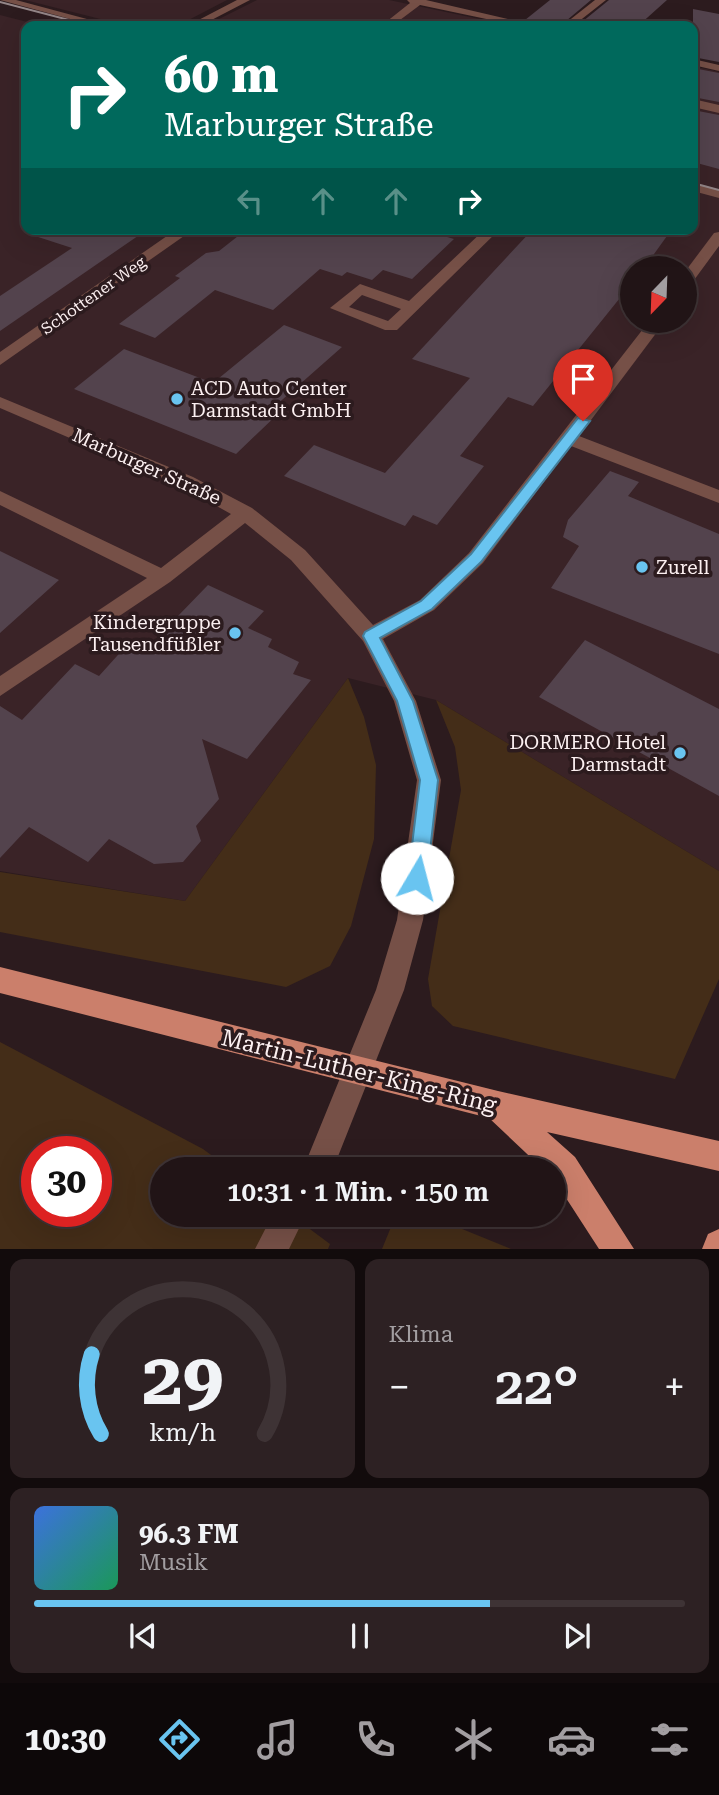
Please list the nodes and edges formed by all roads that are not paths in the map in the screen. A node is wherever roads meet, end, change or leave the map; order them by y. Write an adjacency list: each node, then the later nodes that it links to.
1 (4, 0): 8 (street)
2 (245, 0): 9 (street)
3 (601, 0): 12 (street)
4 (415, 1): 5 (street); 10 (street)
5 (449, 4): 11 (street)
6 (0, 9): 7 (street)
7 (47, 21)
8 (88, 21)
9 (202, 21)
10 (392, 21)
11 (514, 21)
12 (577, 21)
13 (698, 63): 14 (street)
14 (719, 68)
15 (698, 104): 16 (street)
16 (719, 109)
17 (698, 188): 18 (street)
18 (719, 194)
19 (178, 235): 25 (street, Schottener Weg)
20 (487, 235): 23 (street)
21 (719, 236): 22 (street)
22 (697, 266)
23 (412, 307)
24 (648, 333): 27 (street)
25 (0, 360)
26 (0, 402): 30 (street, Marburger Straße)
27 (569, 439): 29 (street); 32 (street)
28 (0, 497): 31 (street)
29 (719, 497)
30 (245, 513): 31 (street); 32 (street, Marburger Straße)
31 (163, 577): 33 (street)
32 (371, 636): 35 (street, Marburger Straße)
33 (0, 687)
34 (0, 981): 35 (main road, Martin-Luther-King-Ring)
35 (358, 1071): 36 (main road, Martin-Luther-King-Ring); 38 (street, Marburger Straße)
36 (498, 1107): 37 (main road, Martin-Luther-King-Ring); 41 (main road)
37 (719, 1156)
38 (323, 1157)
39 (284, 1227): 40 (street)
40 (271, 1249)
41 (618, 1249)

